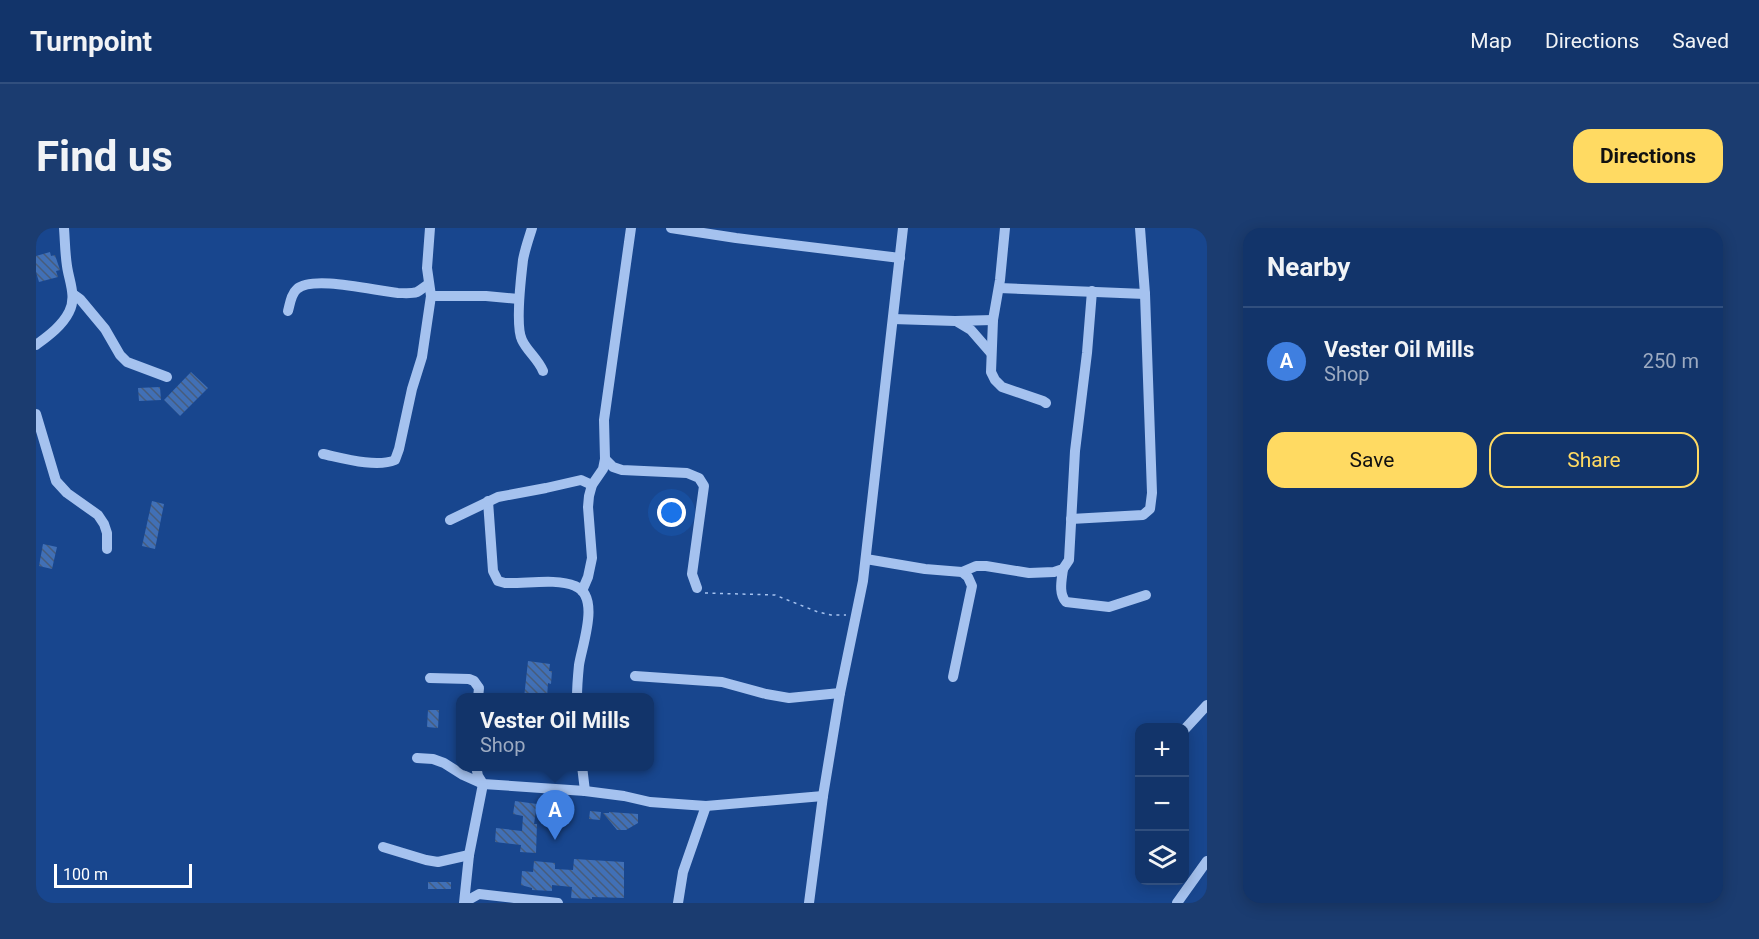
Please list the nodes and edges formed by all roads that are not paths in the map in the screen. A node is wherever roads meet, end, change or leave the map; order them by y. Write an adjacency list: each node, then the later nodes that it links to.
1 (64, 228): 13 (street)
2 (430, 228): 10 (street)
3 (532, 228): 16 (street)
4 (631, 228): 28 (street)
5 (670, 228): 9 (street)
6 (903, 228): 9 (street)
7 (1005, 228): 11 (street)
8 (1140, 228): 14 (street)
9 (900, 258): 18 (street)
10 (429, 284): 15 (street); 17 (street)
11 (999, 288): 12 (street); 19 (street)
12 (1092, 291): 14 (street); 31 (street)
13 (73, 294): 21 (street); 24 (street)
14 (1144, 294): 31 (street)
15 (431, 296): 16 (street); 27 (street)
16 (519, 299): 23 (street)
17 (288, 311)
18 (893, 319): 20 (street); 34 (street)
19 (993, 320): 20 (street); 22 (street)
20 (955, 321): 22 (street)
21 (36, 345)
22 (992, 353): 25 (street)
23 (543, 371)
24 (167, 377)
25 (1046, 403)
26 (36, 414): 33 (street)
27 (323, 454)
28 (605, 459): 29 (street); 37 (street)
29 (592, 485): 30 (street); 38 (street)
30 (488, 501): 32 (street); 38 (street)
31 (1071, 519): 35 (street)
32 (450, 520)
33 (108, 549)
34 (866, 560): 36 (street); 45 (street)
35 (1063, 569): 36 (street); 39 (street)
36 (962, 572): 41 (street)
37 (697, 588)
38 (582, 591): 44 (street)
39 (1146, 595)
40 (635, 676): 45 (street)
41 (953, 677)
42 (430, 678): 43 (street)
43 (478, 693)
44 (577, 693)
45 (840, 693): 55 (street)
46 (1207, 705): 47 (street)
47 (1189, 725)
48 (417, 758): 49 (street)
49 (456, 771)
50 (457, 771): 53 (street)
51 (477, 771): 53 (street)
52 (583, 771): 54 (street)
53 (483, 784): 54 (street); 58 (street)
54 (585, 791): 56 (street)
55 (823, 796): 56 (street); 63 (street)
56 (706, 806): 62 (street)
57 (382, 847): 58 (street)
58 (469, 855): 60 (street)
59 (1207, 861): 64 (street)
60 (465, 903): 61 (street)
61 (558, 903)
62 (678, 903)
63 (808, 903)
64 (1177, 903)

